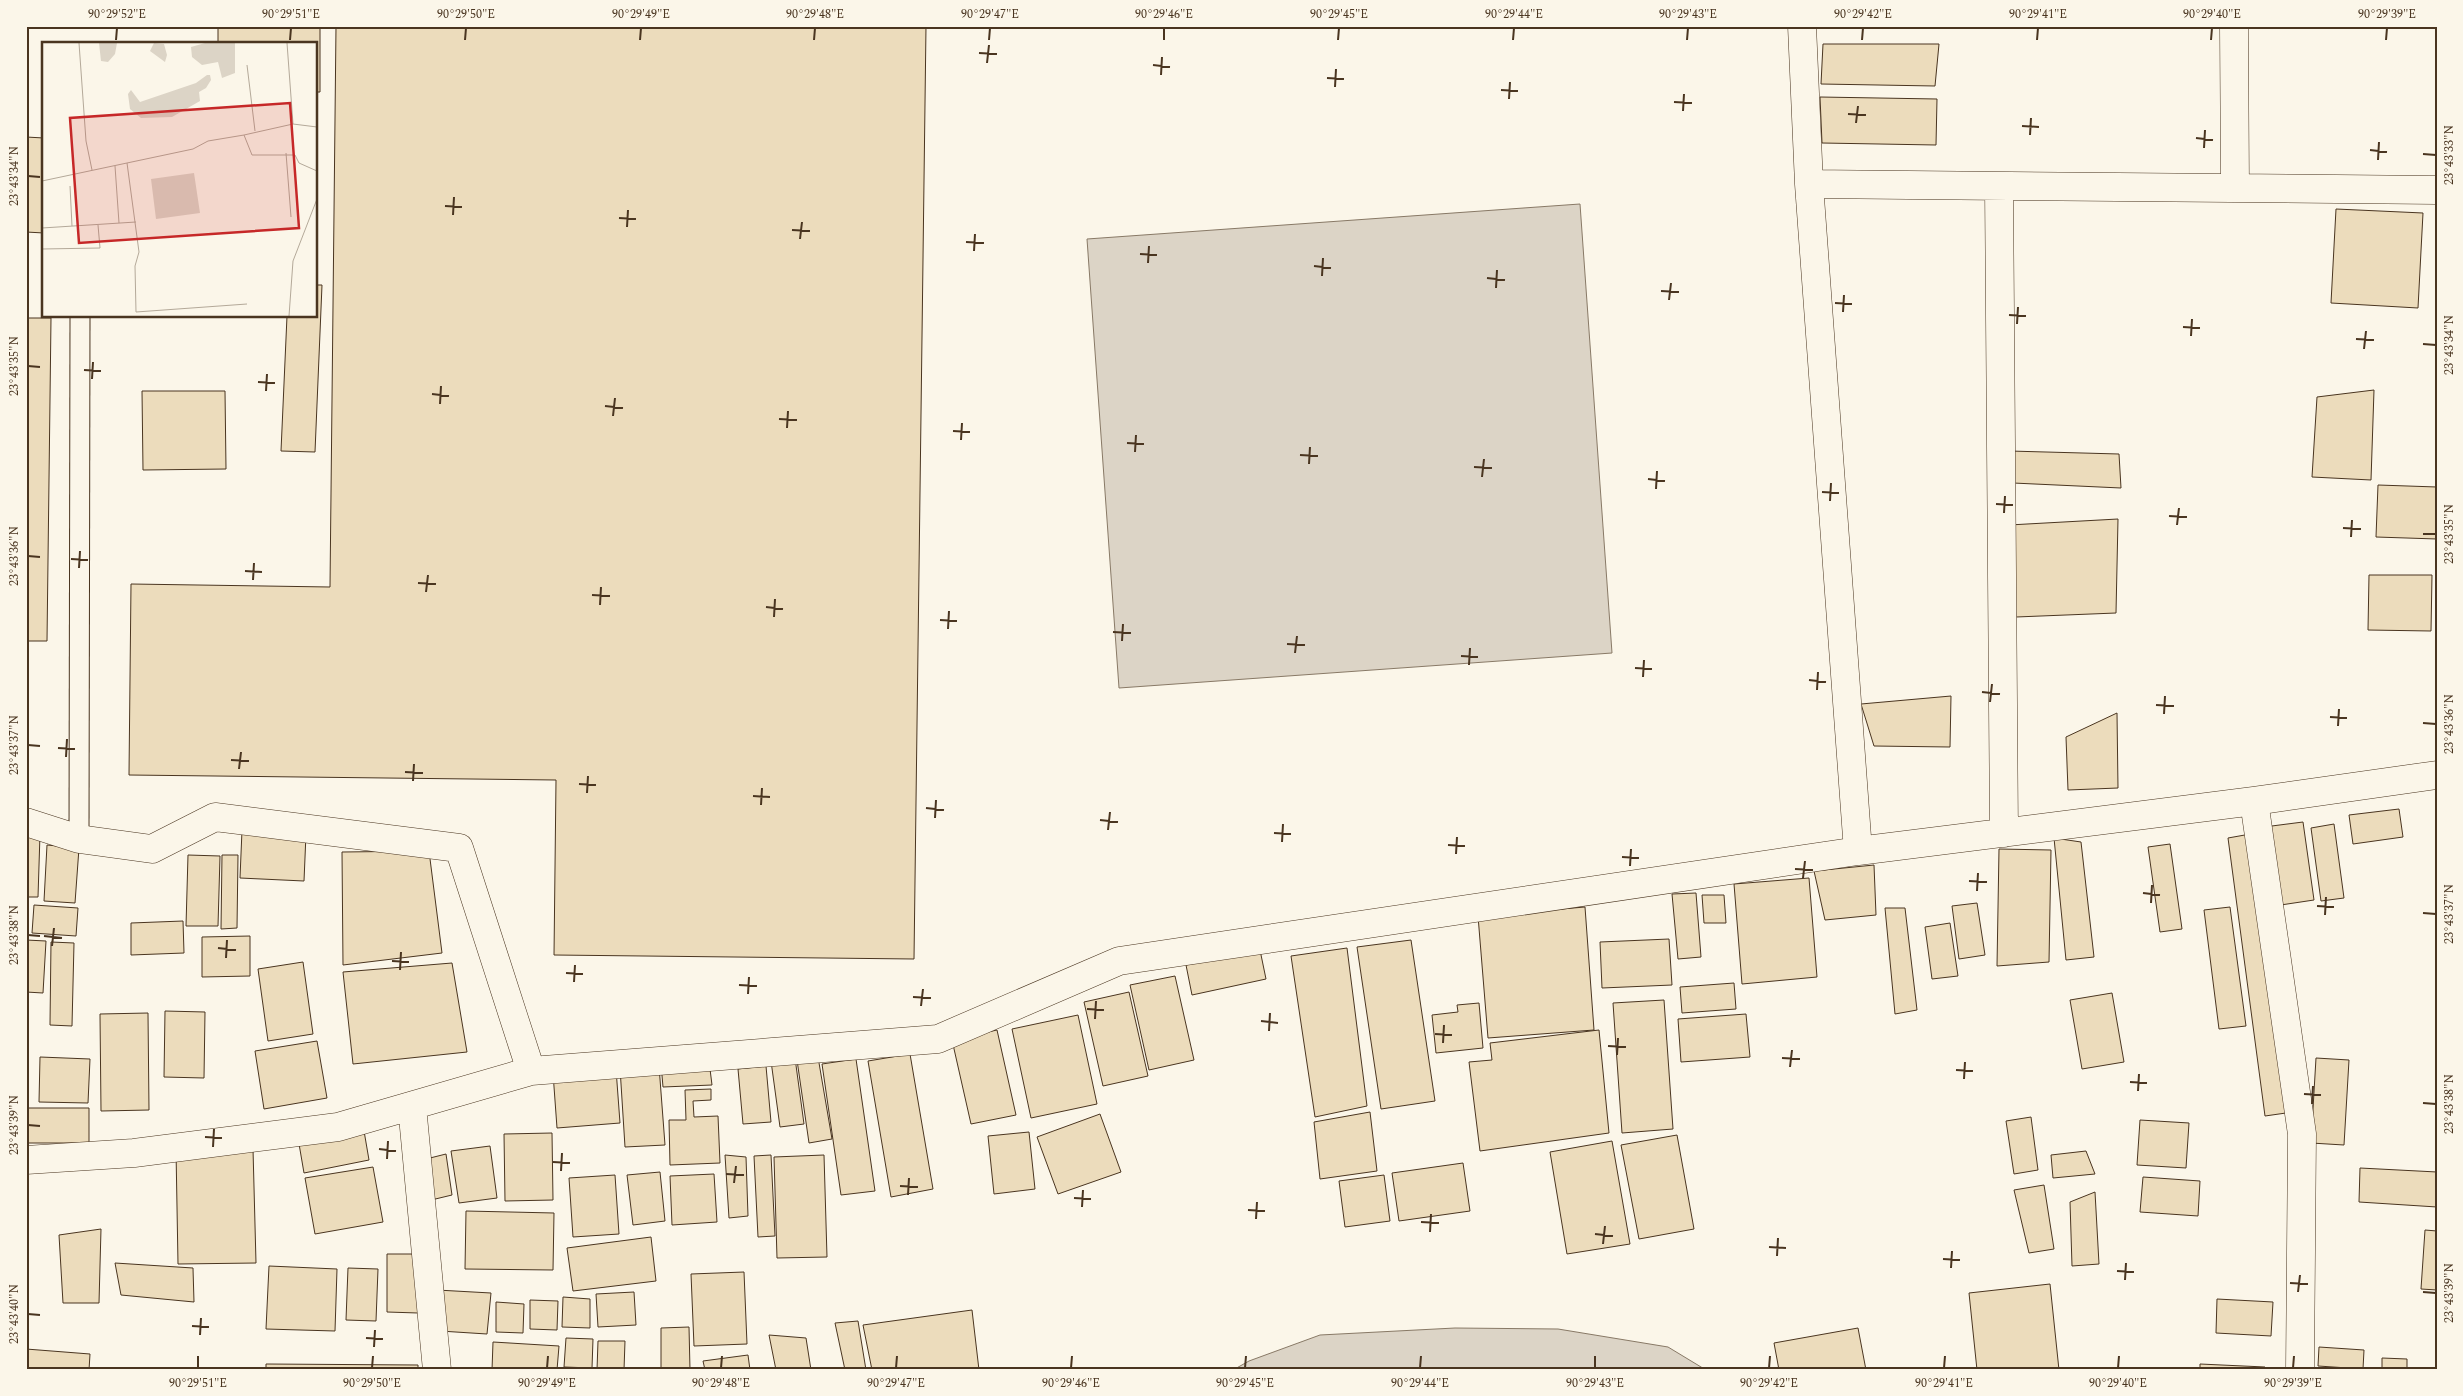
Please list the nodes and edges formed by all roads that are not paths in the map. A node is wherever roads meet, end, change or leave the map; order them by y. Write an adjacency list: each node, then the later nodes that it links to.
1 (1802, 26): 3 (street)
2 (2234, 26): 5 (street)
3 (1809, 184): 4 (street); 13 (street)
4 (1999, 186): 5 (street); 11 (street)
5 (2235, 188): 6 (street)
6 (2437, 190)
7 (80, 318): 12 (lane)
8 (2437, 775): 9 (street)
9 (2254, 801): 11 (street); 18 (street)
10 (26, 822): 12 (street)
11 (2004, 834): 13 (street)
12 (79, 839): 14 (street)
13 (1858, 851): 14 (street)
14 (531, 1070): 15 (street)
15 (412, 1106): 16 (street); 17 (street)
16 (26, 1160)
17 (437, 1370)
18 (2300, 1370)

